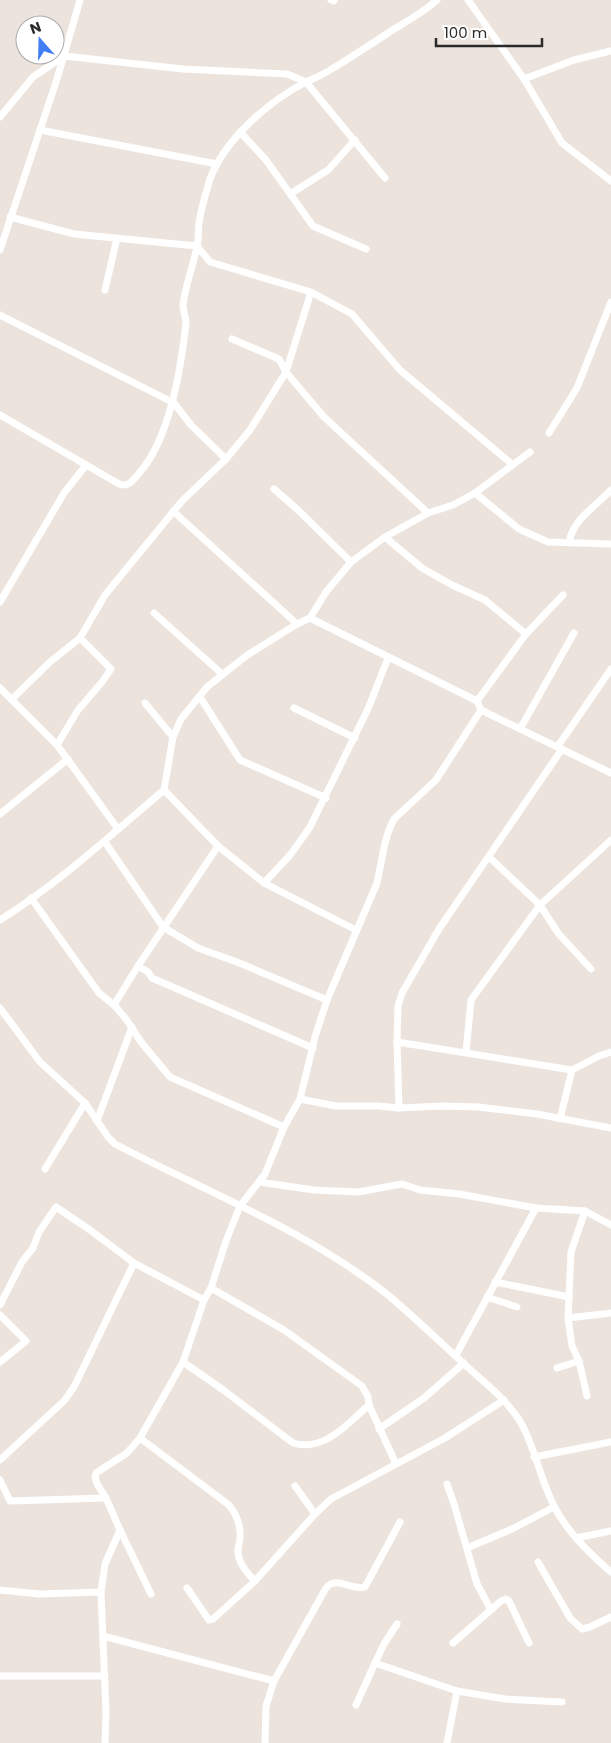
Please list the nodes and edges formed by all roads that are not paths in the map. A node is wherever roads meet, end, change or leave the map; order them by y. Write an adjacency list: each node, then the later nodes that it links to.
1 (80, 0): 5 (street)
2 (437, 0): 10 (street)
3 (468, 0): 9 (street)
4 (611, 51): 9 (street)
5 (65, 52)
6 (65, 56): 10 (street)
7 (50, 65): 11 (street)
8 (61, 65): 12 (street)
9 (524, 79): 17 (street)
10 (306, 82): 13 (street); 14 (street)
11 (0, 117)
12 (40, 130): 15 (street); 19 (street)
13 (240, 132): 15 (street); 18 (street)
14 (354, 140): 16 (street); 18 (street)
15 (217, 164): 21 (street)
16 (385, 178)
17 (611, 181)
18 (290, 194): 22 (street)
19 (10, 218): 20 (street); 23 (street)
20 (117, 238): 21 (street); 24 (street)
21 (197, 246): 25 (street); 30 (street)
22 (366, 249)
23 (0, 250)
24 (105, 290)
25 (311, 292): 29 (street); 36 (street)
26 (611, 302): 32 (street)
27 (0, 315): 30 (street)
28 (232, 340): 29 (street)
29 (286, 372): 34 (street); 41 (street)
30 (174, 403): 34 (street); 35 (street)
31 (0, 415): 35 (street)
32 (548, 433)
33 (530, 452): 36 (street)
34 (226, 459): 40 (street)
35 (86, 465): 47 (street)
36 (513, 465): 39 (street)
37 (274, 489): 45 (street)
38 (611, 490): 43 (street)
39 (475, 493): 41 (street); 43 (street)
40 (173, 511): 50 (street); 53 (street)
41 (428, 513): 42 (street)
42 (386, 537): 45 (street); 52 (street)
43 (569, 543): 44 (street)
44 (611, 544)
45 (351, 562): 49 (street)
46 (563, 595): 52 (street)
47 (0, 602)
48 (154, 613): 56 (street)
49 (310, 618): 50 (street); 54 (street)
50 (297, 624): 56 (street)
51 (574, 633): 64 (street)
52 (526, 634): 60 (street)
53 (80, 638): 59 (street); 67 (street)
54 (388, 658): 60 (street); 66 (street)
55 (611, 669): 68 (street)
56 (222, 674): 58 (street)
57 (0, 688): 59 (street)
58 (200, 697): 65 (street); 72 (street)
59 (12, 699): 67 (street)
60 (477, 701): 63 (street)
61 (145, 703): 65 (street)
62 (294, 708): 66 (street)
63 (482, 710): 64 (street); 84 (street)
64 (520, 729): 68 (street)
65 (173, 737): 71 (street)
66 (355, 738): 72 (street)
67 (56, 745): 69 (street)
68 (560, 748): 70 (street); 78 (street)
69 (68, 759): 73 (street); 74 (street)
70 (611, 773)
71 (164, 790): 74 (street); 77 (street)
72 (326, 798): 79 (street)
73 (0, 814)
74 (118, 829): 76 (street)
75 (611, 840): 81 (street)
76 (105, 842): 80 (street); 83 (street)
77 (218, 846): 79 (street); 83 (street)
78 (489, 857): 81 (street); 91 (street)
79 (264, 883): 84 (street)
80 (31, 898): 82 (street); 88 (street)
81 (540, 905): 86 (street); 93 (street)
82 (0, 920)
83 (164, 927): 85 (street); 87 (street)
84 (356, 930): 87 (street)
85 (138, 966): 88 (street); 92 (street)
86 (591, 969)
87 (327, 1000): 92 (street)
88 (114, 1005): 90 (street)
89 (0, 1008): 97 (street)
90 (132, 1027): 100 (street); 101 (street)
91 (397, 1042): 93 (street); 98 (street)
92 (312, 1048): 96 (street)
93 (466, 1052): 95 (street)
94 (611, 1052): 95 (street)
95 (572, 1070): 99 (street)
96 (300, 1099): 98 (street); 101 (street)
97 (85, 1102): 100 (street); 103 (street)
98 (399, 1108): 99 (street)
99 (560, 1119): 102 (street)
100 (97, 1121): 105 (street)
101 (284, 1127): 104 (street)
102 (611, 1128)
103 (45, 1169)
104 (259, 1182): 105 (street); 106 (street)
105 (240, 1206): 111 (street); 120 (street)
106 (536, 1208): 107 (street); 110 (street)
107 (585, 1211): 108 (street); 113 (street)
108 (611, 1225)
109 (134, 1263): 114 (street); 115 (street); 133 (street)
110 (496, 1282): 112 (street); 113 (street)
111 (211, 1288): 114 (street); 128 (street)
112 (487, 1297): 116 (street); 120 (street)
113 (569, 1297): 119 (street)
114 (204, 1300): 123 (street)
115 (0, 1304)
116 (517, 1307)
117 (611, 1313): 119 (street)
118 (0, 1315): 122 (street)
119 (568, 1318): 121 (street)
120 (456, 1355): 124 (street)
121 (579, 1361): 125 (street); 126 (street)
122 (0, 1362)
123 (183, 1362): 128 (street); 130 (street)
124 (464, 1363): 127 (street); 129 (street)
125 (557, 1368)
126 (587, 1396)
127 (504, 1400): 132 (street); 134 (street)
128 (369, 1405): 129 (street)
129 (379, 1429): 134 (street)
130 (140, 1438): 138 (street); 148 (street)
131 (611, 1442): 132 (street)
132 (534, 1457): 139 (street)
133 (0, 1460)
134 (396, 1464): 140 (street)
135 (0, 1480): 138 (street)
136 (447, 1484): 145 (street)
137 (295, 1486): 140 (street)
138 (106, 1498): 142 (street)
139 (554, 1507): 144 (street); 145 (street)
140 (315, 1514): 148 (street)
141 (400, 1522): 162 (street)
142 (120, 1530): 151 (street); 152 (street)
143 (611, 1530): 144 (street)
144 (576, 1538): 147 (street)
145 (467, 1548): 153 (street)
146 (538, 1562): 154 (street)
147 (611, 1572)
148 (255, 1581): 149 (street)
149 (187, 1588)
150 (0, 1591): 151 (street)
151 (101, 1592): 156 (street)
152 (151, 1594)
153 (491, 1610): 157 (street); 158 (street)
154 (611, 1617)
155 (397, 1624): 159 (street)
156 (104, 1636): 161 (street); 162 (street)
157 (453, 1643)
158 (529, 1643)
159 (375, 1663): 163 (street); 165 (street)
160 (0, 1676): 161 (street)
161 (105, 1676): 166 (street)
162 (274, 1681): 167 (street)
163 (457, 1691): 164 (street); 168 (street)
164 (562, 1702)
165 (356, 1705)
166 (105, 1743)
167 (265, 1743)
168 (446, 1743)

